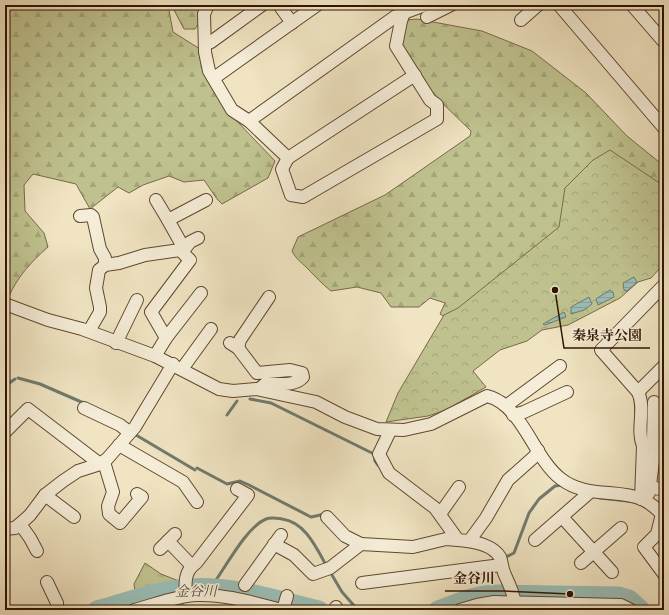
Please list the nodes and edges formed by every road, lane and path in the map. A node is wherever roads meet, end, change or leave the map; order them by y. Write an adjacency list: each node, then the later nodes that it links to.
1 (208, 5): 15 (street)
2 (262, 5): 15 (street)
3 (279, 5): 13 (street)
4 (317, 5): 13 (street)
5 (425, 5): 10 (street)
6 (451, 5): 11 (street)
7 (538, 5): 12 (street)
8 (559, 5): 19 (street)
9 (632, 5): 14 (street)
10 (406, 8): 16 (street); 18 (street)
11 (427, 17)
12 (521, 20)
13 (292, 23): 17 (street)
14 (664, 42)
15 (205, 44): 17 (street)
16 (415, 75): 20 (street); 20 (street)
17 (214, 78): 18 (street)
18 (250, 121): 20 (street)
19 (664, 128)
20 (288, 158)
21 (156, 200): 25 (street)
22 (206, 200): 25 (street)
23 (101, 215): 28 (street)
24 (80, 216): 28 (street)
25 (168, 220): 27 (street)
26 (198, 238): 27 (street)
27 (183, 251): 28 (street); 36 (street)
28 (105, 262): 35 (street)
29 (664, 286): 44 (street)
30 (200, 293): 36 (street)
31 (269, 297): 42 (street)
32 (137, 300): 37 (street)
33 (5, 304): 35 (street)
34 (211, 329): 41 (street)
35 (89, 332): 37 (street)
36 (166, 338): 38 (street)
37 (116, 343): 38 (street)
38 (155, 356): 41 (street)
39 (560, 366): 47 (street)
40 (664, 366): 44 (street)
41 (178, 367): 42 (street); 50 (street)
42 (259, 389): 48 (street)
43 (567, 392): 47 (street)
44 (638, 392): 61 (street)
45 (654, 402): 54 (street)
46 (84, 408): 50 (street)
47 (509, 410): 48 (street); 52 (street)
48 (390, 431): 64 (street)
49 (5, 432): 53 (street)
50 (130, 432): 51 (street)
51 (119, 445): 53 (street); 62 (street)
52 (538, 450): 58 (street); 71 (street)
53 (102, 463): 59 (street); 60 (street)
54 (650, 486): 55 (street); 61 (street)
55 (664, 486)
56 (459, 487): 64 (street)
57 (237, 489): 79 (street)
58 (590, 492): 61 (street); 67 (street)
59 (45, 494): 65 (street); 68 (street)
60 (137, 494)
61 (641, 499): 63 (street)
62 (197, 502)
63 (661, 511): 81 (street)
64 (440, 514): 71 (street)
65 (74, 517)
66 (327, 517): 74 (street)
67 (562, 517): 72 (street); 76 (street)
68 (20, 524): 70 (street); 75 (street)
69 (621, 528): 76 (street)
70 (5, 529)
71 (464, 540): 74 (street); 78 (street)
72 (535, 540)
73 (168, 541): 79 (street)
74 (360, 544): 84 (street)
75 (37, 551)
76 (594, 552): 77 (street); 80 (street)
77 (581, 563)
78 (500, 565): 83 (street); 87 (street)
79 (192, 566): 85 (street)
80 (612, 572)
81 (664, 574)
82 (47, 582): 88 (street)
83 (362, 583)
84 (245, 585)
85 (184, 586): 89 (street); 90 (street)
86 (287, 596): 90 (street)
87 (514, 600): 91 (street); 92 (street)
88 (57, 610)
89 (134, 610)
90 (283, 610)
91 (460, 610)
92 (631, 610)

